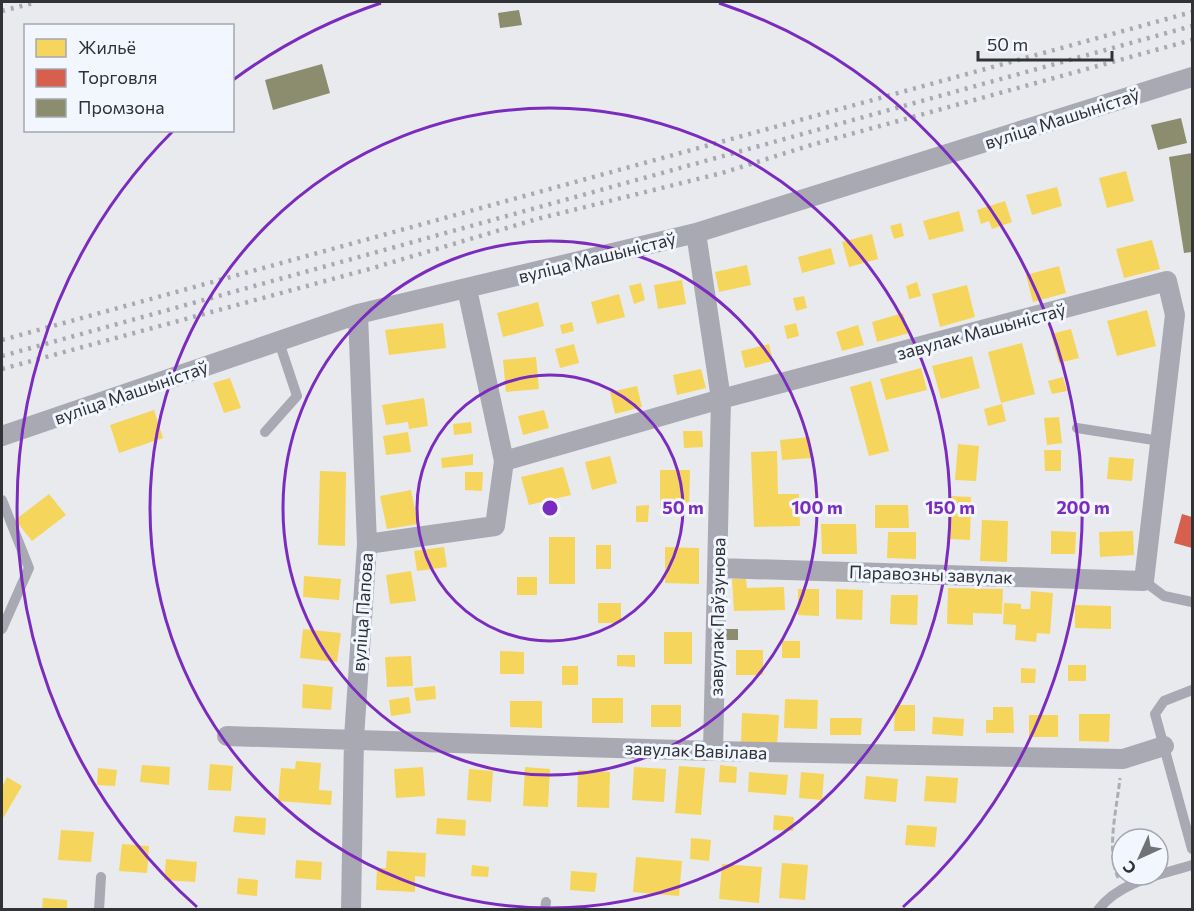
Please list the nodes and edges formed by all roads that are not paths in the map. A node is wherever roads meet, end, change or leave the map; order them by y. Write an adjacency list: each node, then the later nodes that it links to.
1 (1192, 77): 2 (street, вуліца Машыністаў)
2 (696, 233): 3 (street, вуліца Машыністаў); 6 (street, завулак Паўзунова)
3 (467, 289): 4 (street, вуліца Машыністаў); 11 (street)
4 (358, 314): 5 (street, вуліца Машыністаў); 13 (street, вуліца Папова)
5 (279, 342): 8 (lane); 9 (street, вуліца Машыністаў)
6 (721, 399): 10 (street, завулак Машыністаў); 11 (street, завулак Машыністаў); 14 (street, завулак Паўзунова)
7 (1077, 428): 10 (lane)
8 (265, 432)
9 (2, 436)
10 (1160, 441): 15 (street, завулак Машыністаў)
11 (504, 461): 13 (street)
12 (2, 500): 17 (lane)
13 (367, 544): 20 (street, вуліца Папова)
14 (718, 568): 15 (street, Паравозны завулак); 22 (street, завулак Паўзунова)
15 (1144, 581): 16 (lane)
16 (1192, 602)
17 (2, 629)
18 (1192, 690): 21 (lane)
19 (227, 736): 20 (street, завулак Вавілава)
20 (354, 738): 22 (street, завулак Вавілава); 27 (street, вуліца Папова)
21 (1164, 746): 22 (street, завулак Вавілава); 23 (lane)
22 (713, 751)
23 (1192, 849)
24 (1192, 865): 28 (lane)
25 (101, 877): 26 (lane)
26 (99, 909)
27 (351, 909)
28 (1098, 909)

